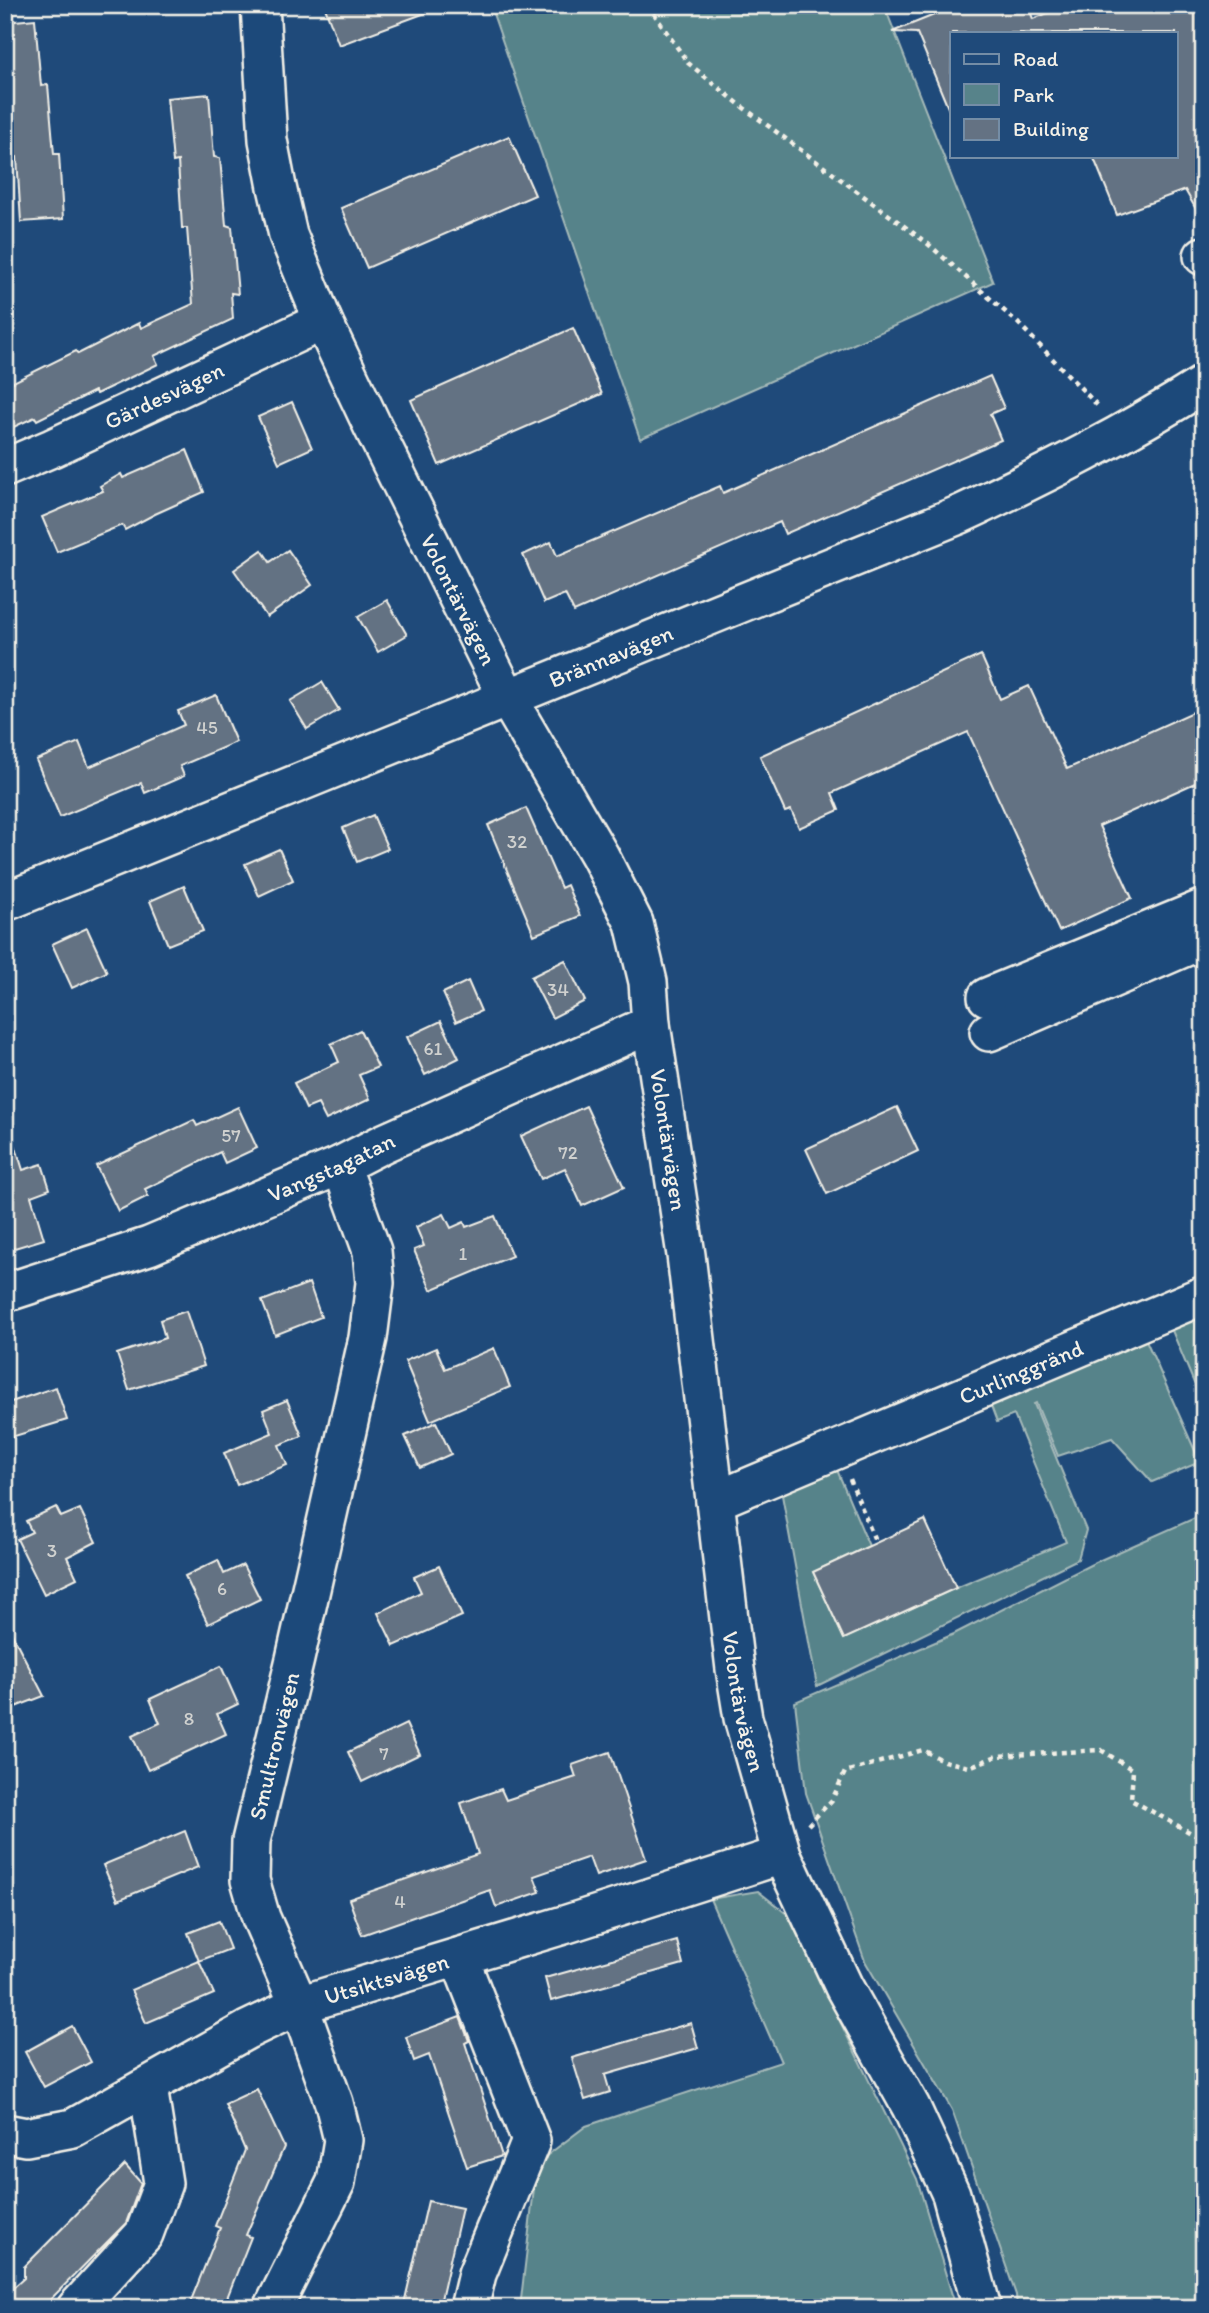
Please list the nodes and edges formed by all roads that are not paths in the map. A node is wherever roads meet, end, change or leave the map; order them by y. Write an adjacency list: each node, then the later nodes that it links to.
1 (260, 5): 2 (street, Volontärvägen)
2 (323, 321): 4 (street, Gärdesvägen); 5 (street, Volontärvägen)
3 (1199, 398): 5 (street, Brännavägen)
4 (5, 468)
5 (509, 699): 6 (street, Brännavägen); 9 (street, Volontärvägen)
6 (5, 902)
7 (1204, 908): 8 (street)
8 (1204, 939)
9 (651, 1024): 10 (street, Vangstagatan); 13 (street, Volontärvägen)
10 (341, 1165): 11 (street, Vangstagatan); 16 (street, Smultronvägen)
11 (5, 1293)
12 (1204, 1295): 13 (street, Curlinggränd)
13 (715, 1501): 14 (street, Volontärvägen)
14 (782, 1854): 15 (street, Utsiktsvägen); 22 (street, Volontärvägen)
15 (459, 1957): 16 (street, Utsiktsvägen); 21 (street)
16 (299, 2005): 17 (street, Utsiktsvägen); 20 (street, Smultronvägen)
17 (148, 2087): 18 (street, Utsiktsvägen); 19 (street)
18 (7, 2134)
19 (76, 2308)
20 (273, 2308)
21 (469, 2308)
22 (982, 2308)

